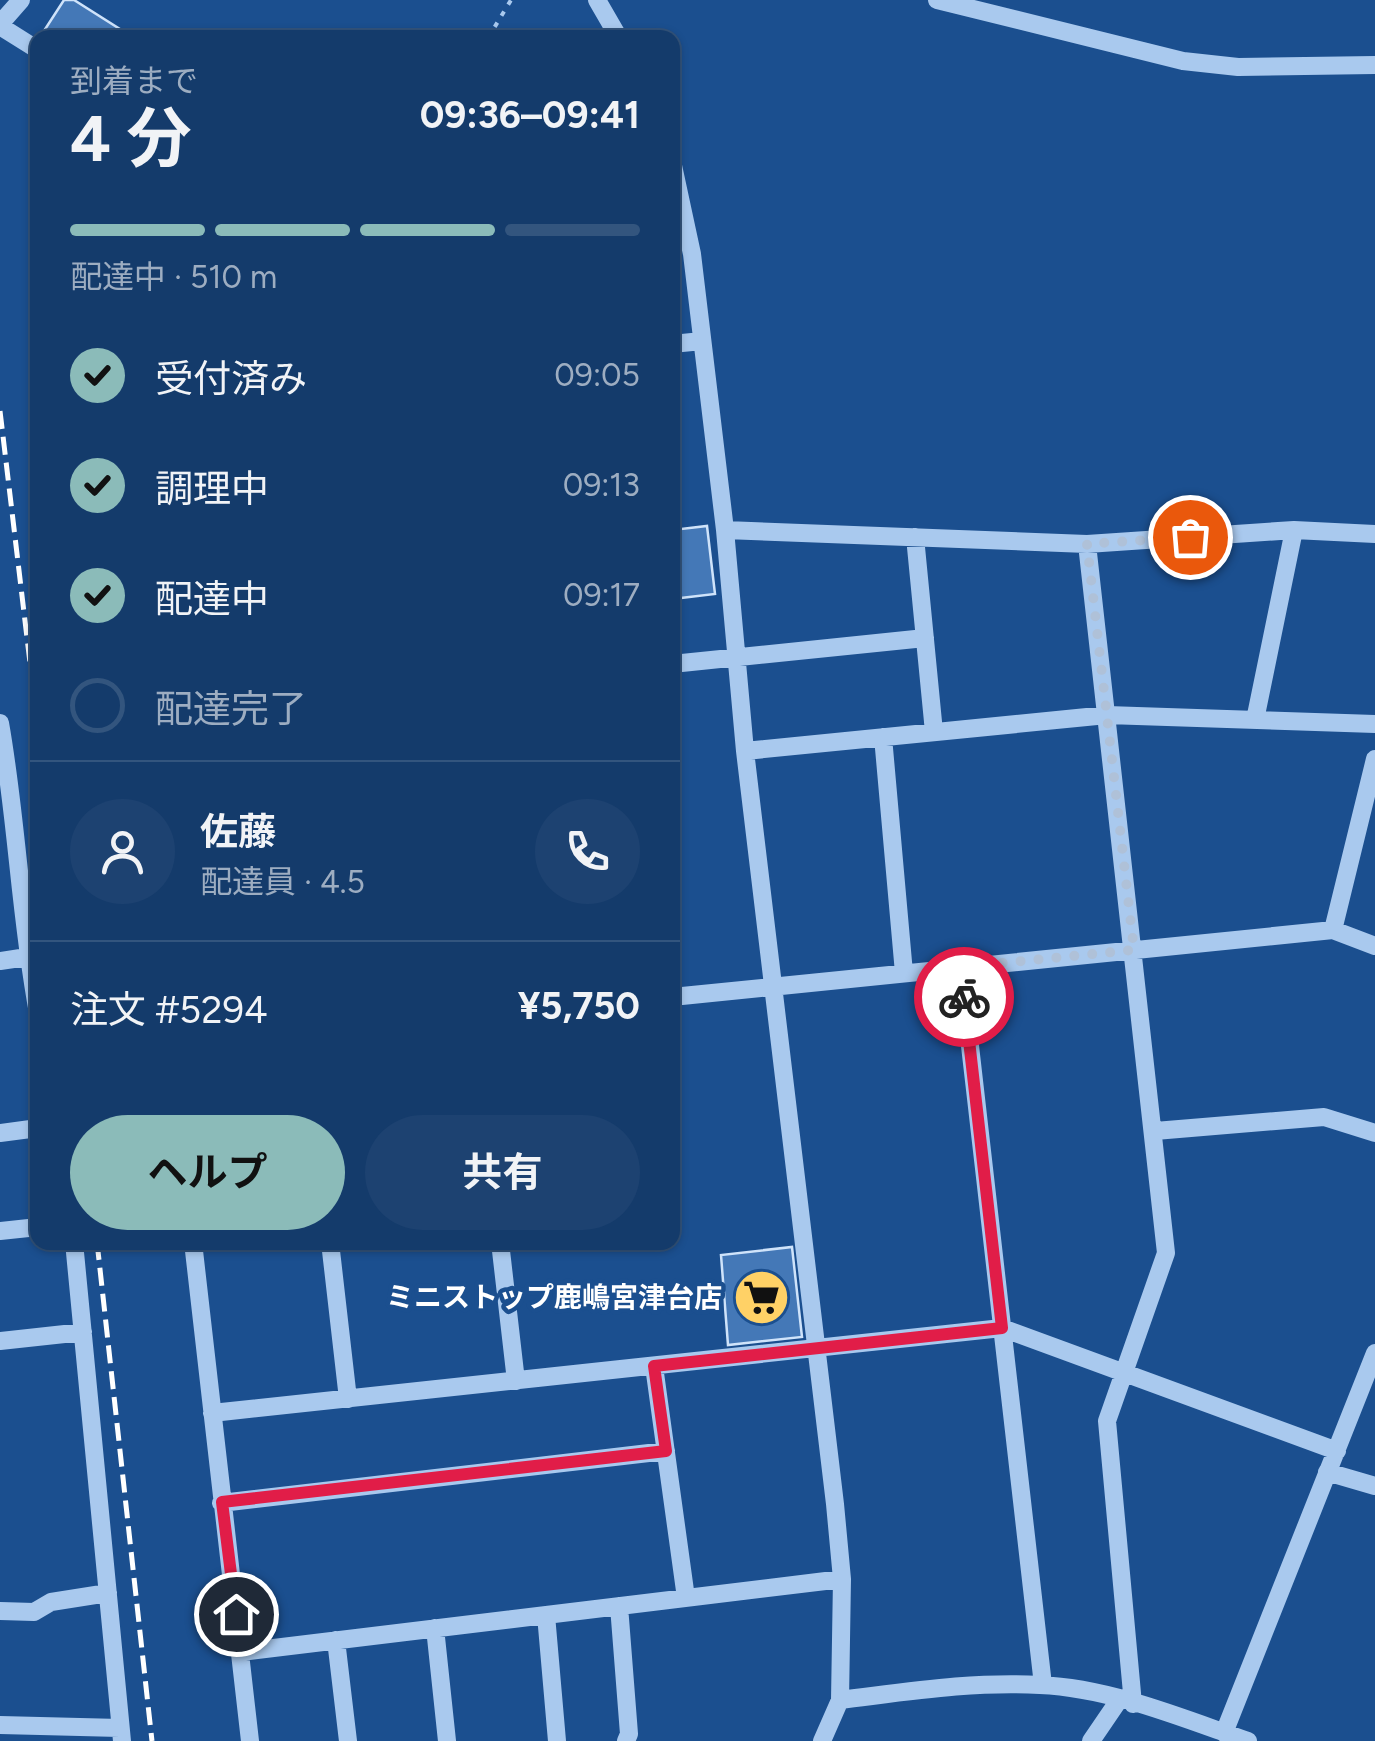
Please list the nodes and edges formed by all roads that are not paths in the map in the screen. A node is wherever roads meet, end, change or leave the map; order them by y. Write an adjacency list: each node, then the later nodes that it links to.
1 (21, 0): 4 (street)
2 (596, 0): 5 (street)
3 (937, 0): 7 (street)
4 (0, 26): 6 (street)
5 (614, 30)
6 (30, 45)
7 (1375, 65)
8 (680, 198): 9 (street)
9 (702, 341): 10 (street); 11 (street)
10 (680, 343)
11 (725, 530): 14 (street); 17 (street)
12 (1294, 530): 13 (street); 15 (street); 20 (street)
13 (1375, 534)
14 (916, 537): 15 (street); 16 (street)
15 (1087, 544): 19 (street)
16 (925, 638): 17 (street); 23 (street)
17 (736, 657): 18 (street); 25 (street)
18 (680, 663)
19 (1107, 715): 20 (street); 23 (street); 32 (street)
20 (1255, 720): 22 (street)
21 (0, 722): 27 (street)
22 (1375, 724)
23 (934, 732): 24 (street)
24 (884, 736): 25 (street); 37 (street)
25 (744, 750): 38 (street)
26 (1375, 760): 28 (street)
27 (6, 789): 33 (street)
28 (1355, 841): 29 (street); 30 (street)
29 (1375, 845)
30 (1333, 930): 31 (street); 32 (street)
31 (1375, 946)
32 (1134, 950): 35 (street); 41 (street)
33 (27, 957): 34 (street); 36 (street)
34 (0, 960)
35 (961, 967): 37 (street); 50 (street)
36 (30, 972)
37 (904, 973): 38 (street)
38 (772, 986): 39 (street); 53 (street)
39 (680, 996)
40 (30, 1129): 42 (street)
41 (1155, 1131): 43 (street); 56 (street)
42 (0, 1133)
43 (1375, 1133)
44 (30, 1228): 45 (street)
45 (0, 1231)
46 (75, 1250): 51 (street)
47 (194, 1250): 59 (street)
48 (331, 1250): 58 (street)
49 (501, 1250): 57 (street)
50 (1002, 1328): 53 (street); 56 (street); 74 (street)
51 (83, 1332): 52 (street); 66 (street)
52 (0, 1341)
53 (816, 1348): 55 (street); 65 (street)
54 (1375, 1353): 61 (street)
55 (654, 1366): 57 (street); 60 (street)
56 (1123, 1372): 61 (street); 76 (street)
57 (516, 1381): 58 (street)
58 (348, 1399): 59 (street)
59 (212, 1413): 64 (street)
60 (666, 1451): 64 (street); 67 (street)
61 (1337, 1451): 62 (street)
62 (1327, 1472): 63 (street); 78 (street)
63 (1375, 1486)
64 (222, 1502): 73 (street)
65 (842, 1579): 67 (street); 75 (street)
66 (108, 1592): 69 (street); 79 (street)
67 (686, 1598): 68 (street)
68 (620, 1606): 70 (street); 84 (street)
69 (0, 1611)
70 (546, 1615): 71 (street); 83 (street)
71 (434, 1628): 72 (street); 82 (street)
72 (336, 1640): 73 (street); 81 (street)
73 (241, 1652): 80 (street)
74 (1043, 1684): 75 (street); 76 (street)
75 (840, 1700): 85 (street)
76 (1126, 1702): 78 (street); 86 (street)
77 (0, 1725): 79 (street)
78 (1224, 1732): 87 (street)
79 (121, 1734)
80 (250, 1741)
81 (348, 1741)
82 (447, 1741)
83 (558, 1741)
84 (626, 1741)
85 (822, 1741)
86 (1092, 1741)
87 (1248, 1741)

